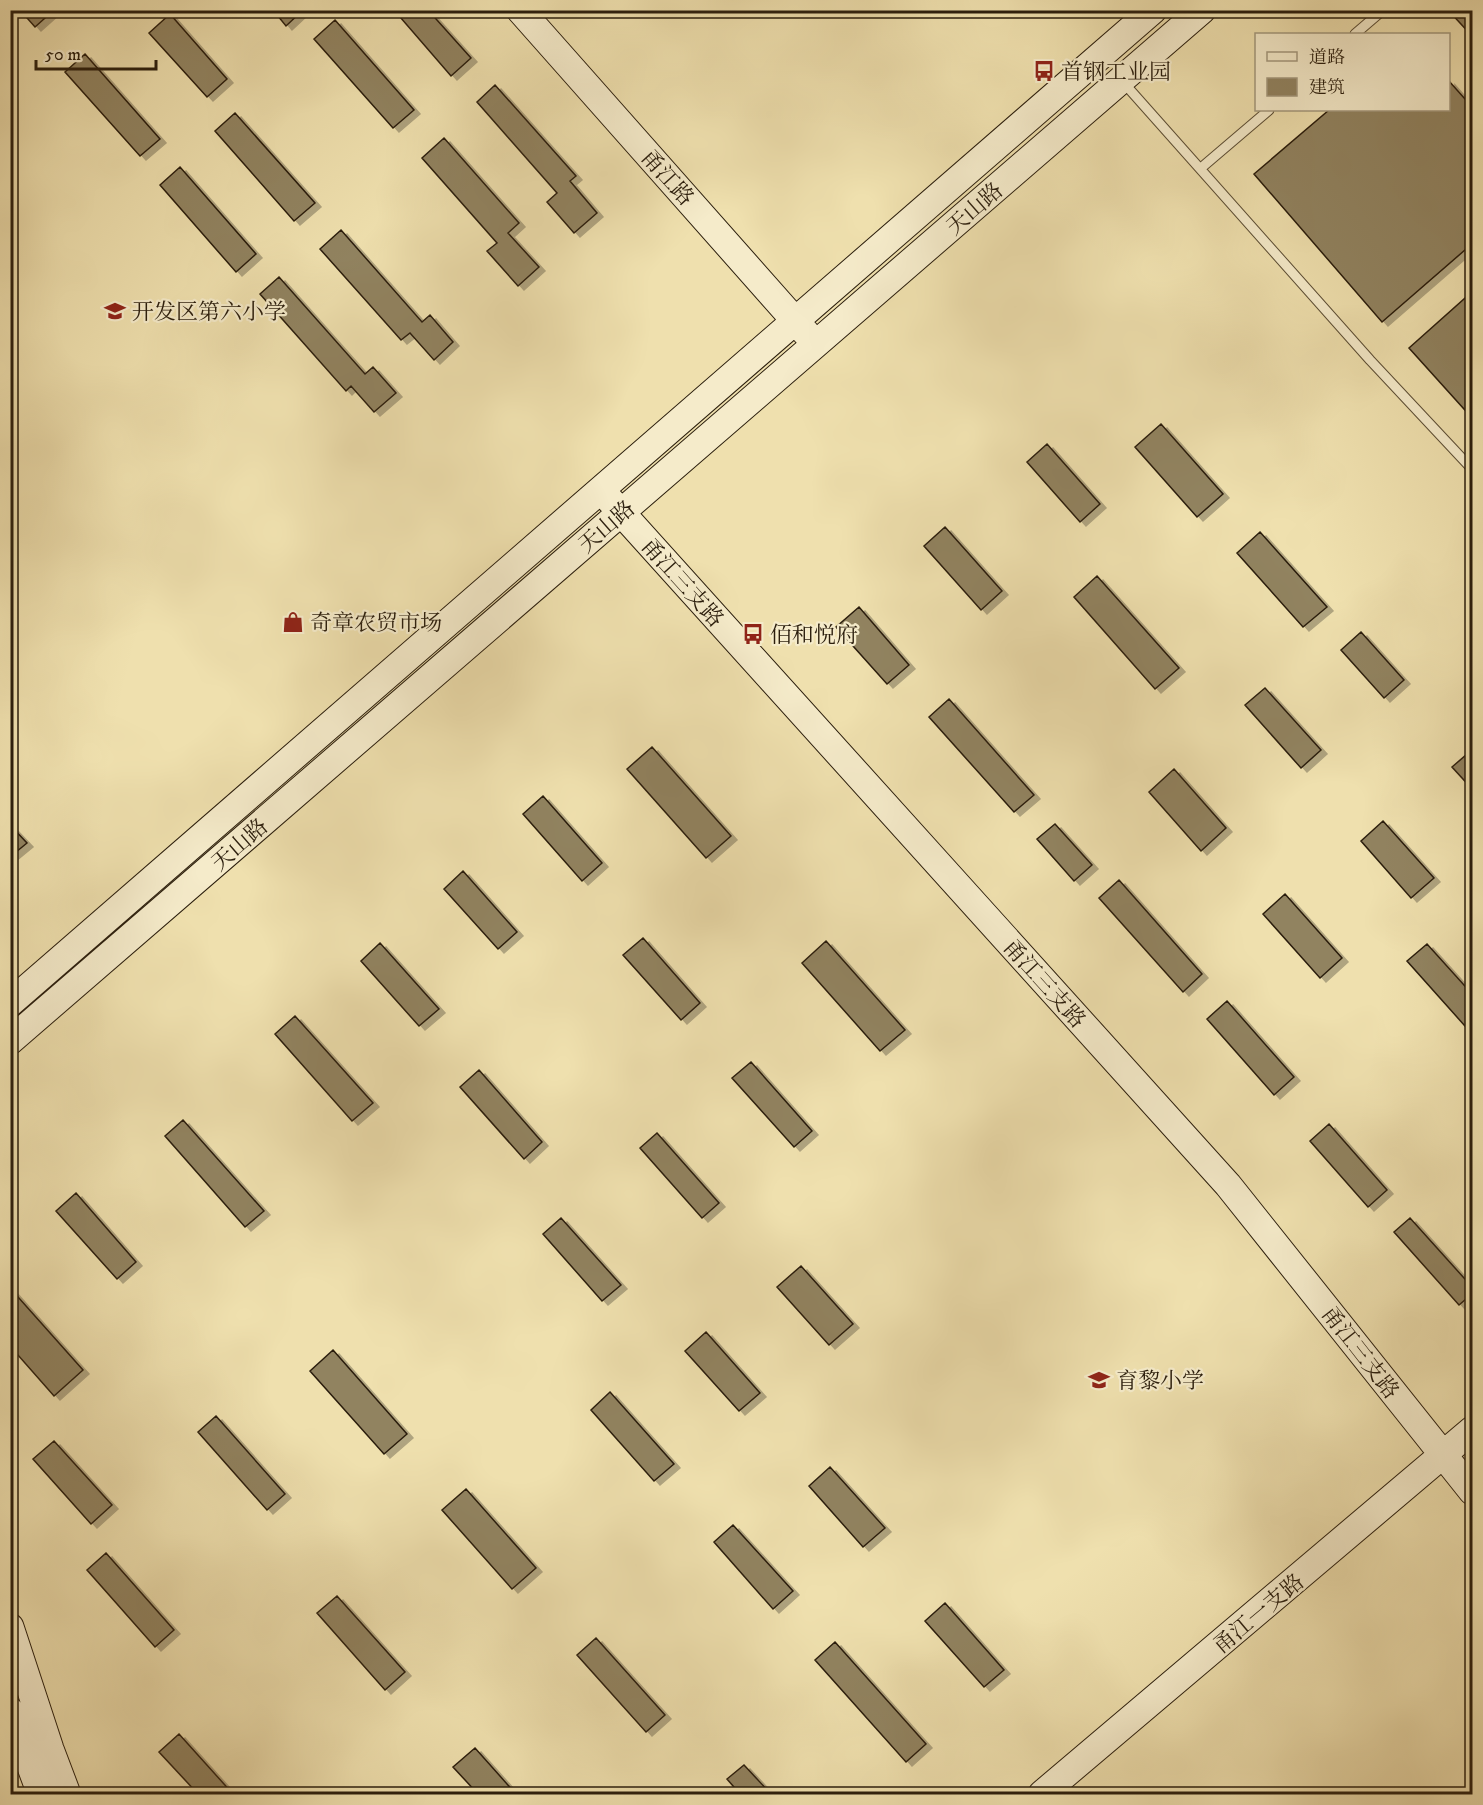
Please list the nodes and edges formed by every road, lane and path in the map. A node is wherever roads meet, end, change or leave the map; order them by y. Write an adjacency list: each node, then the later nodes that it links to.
1 (520, 10): 9 (street, 甬江路)
2 (1153, 10): 9 (street, 天山路)
3 (1202, 10): 6 (street, 天山路)
4 (1383, 10): 5 (lane)
5 (1356, 33)
6 (1122, 80): 8 (lane); 10 (street, 天山路)
7 (1268, 111): 8 (lane)
8 (1201, 168): 11 (lane)
9 (795, 320): 10 (street, 甬江路); 12 (street, 天山路)
10 (816, 344): 13 (street, 天山路)
11 (1473, 469)
12 (601, 489): 13 (street, 甬江三支路); 14 (street, 天山路)
13 (621, 513): 15 (street, 天山路); 17 (street, 甬江三支路)
14 (10, 1003)
15 (10, 1041)
16 (1473, 1430): 17 (street, 甬江一支路)
17 (1443, 1456): 18 (street, 甬江三支路); 23 (street, 甬江一支路)
18 (1473, 1491)
19 (10, 1626): 22 (street)
20 (10, 1711): 21 (street)
21 (40, 1794)
22 (67, 1794)
23 (1042, 1794)

